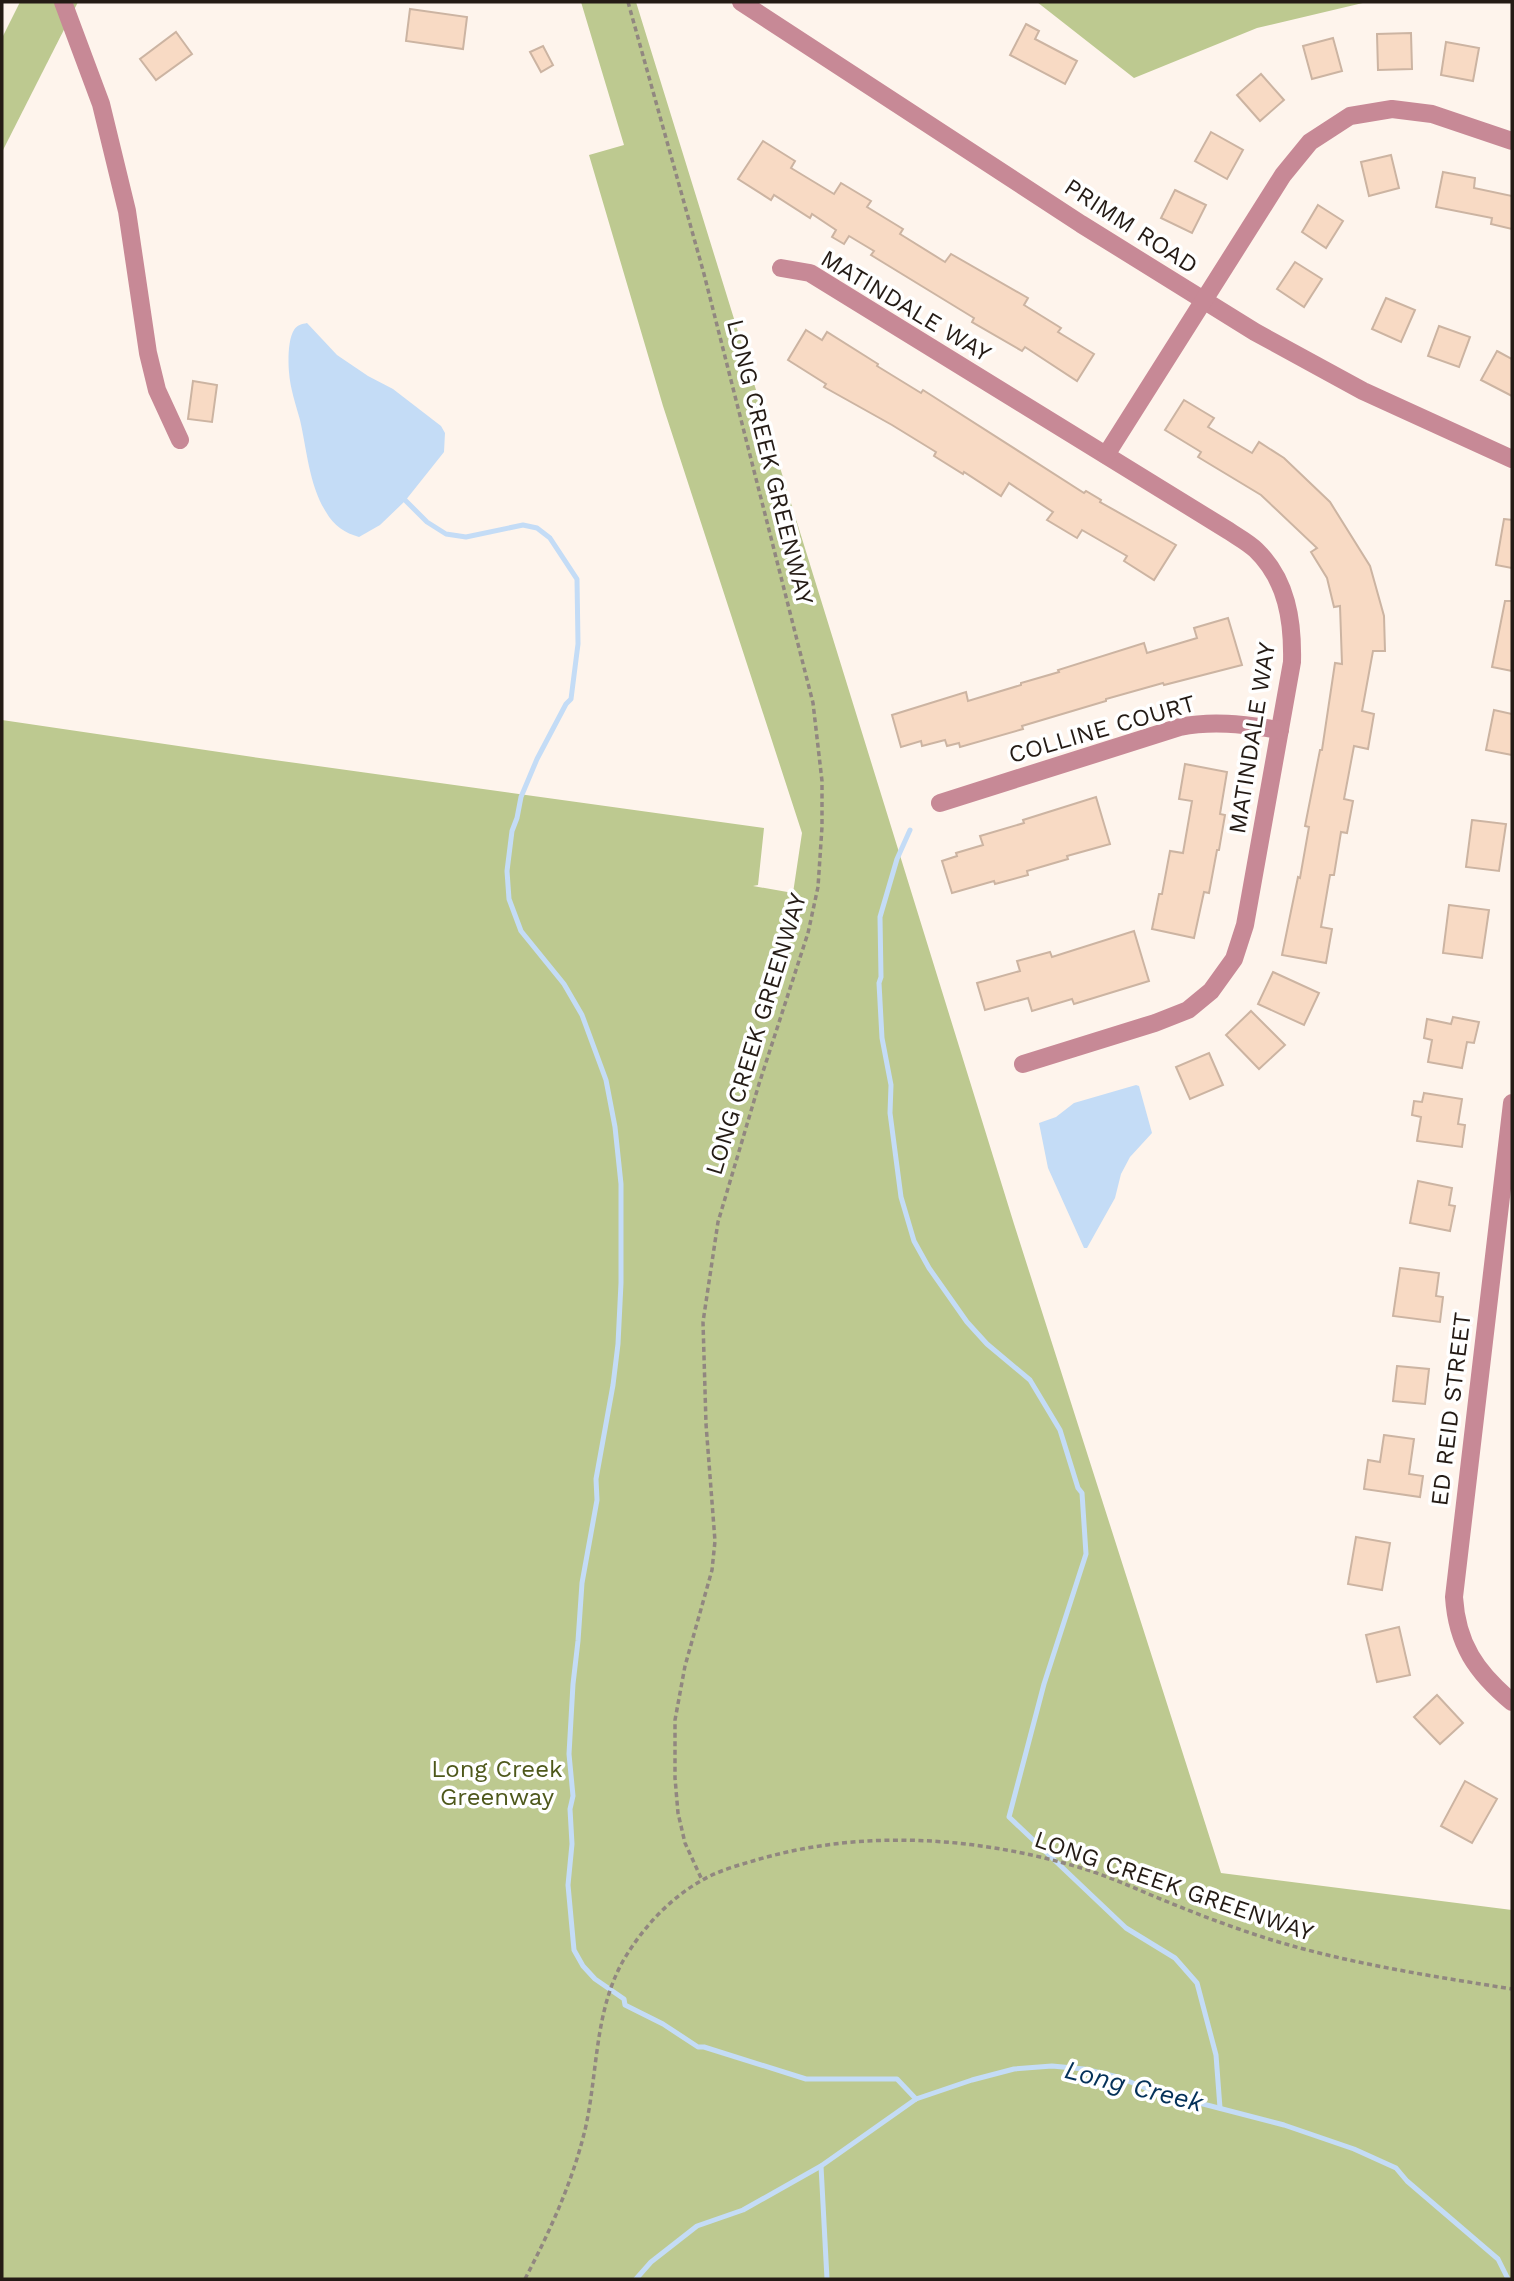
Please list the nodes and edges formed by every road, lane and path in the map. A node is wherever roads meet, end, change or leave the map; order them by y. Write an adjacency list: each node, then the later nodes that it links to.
1 (63, 2): 7 (street)
2 (628, 2): 15 (path, LONG CREEK GREENWAY)
3 (741, 2): 6 (street, PRIMM ROAD)
4 (1512, 141): 6 (street)
5 (781, 268): 8 (street, MATINDALE WAY)
6 (1203, 301): 8 (street); 9 (street, PRIMM ROAD)
7 (180, 440)
8 (1106, 455): 10 (street, MATINDALE WAY)
9 (1512, 459)
10 (1280, 730): 11 (street, COLLINE COURT); 12 (street, MATINDALE WAY)
11 (940, 803)
12 (1023, 1064)
13 (1512, 1102): 14 (street, ED REID STREET)
14 (1512, 1702)
15 (702, 1880): 16 (path, LONG CREEK GREENWAY); 17 (path, LONG CREEK GREENWAY)
16 (1512, 1989)
17 (524, 2279)

